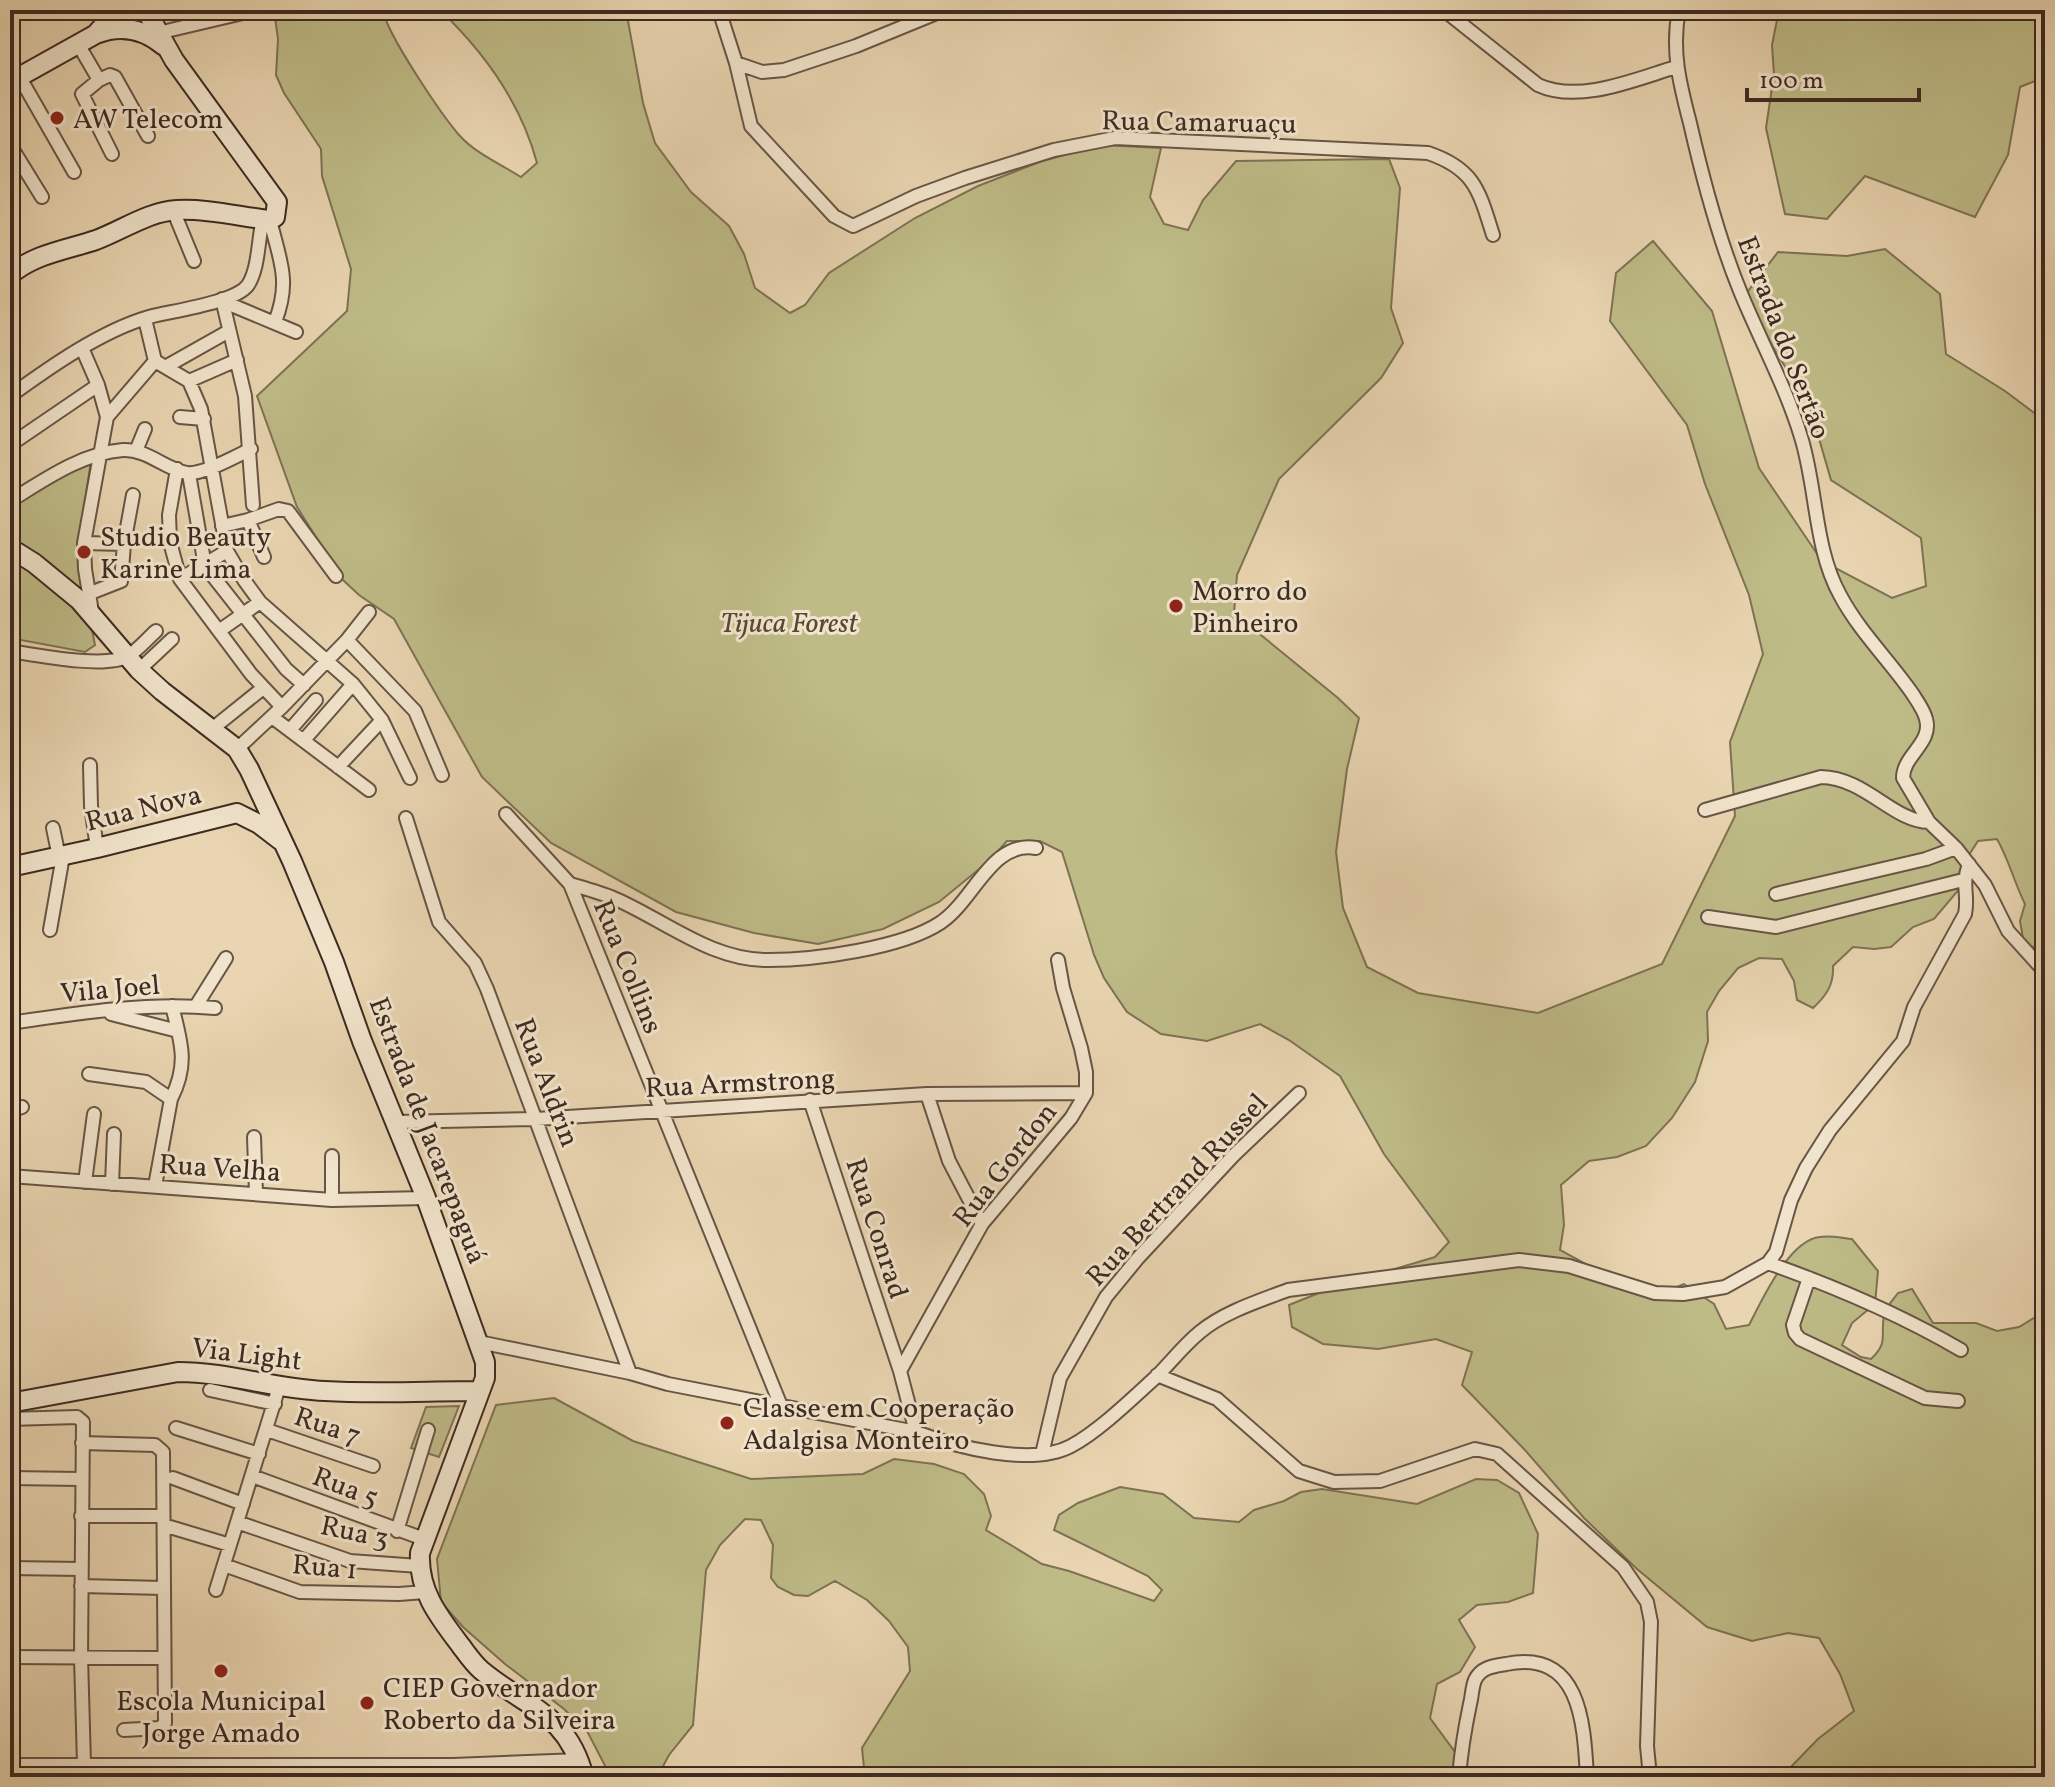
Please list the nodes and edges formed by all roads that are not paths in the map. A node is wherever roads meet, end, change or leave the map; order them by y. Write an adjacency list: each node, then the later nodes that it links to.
1 (117, 10): 10 (street)
2 (125, 10): 3 (street)
3 (144, 10): 9 (street)
4 (719, 10): 13 (street)
5 (944, 10): 13 (street)
6 (1444, 10): 14 (street)
7 (1679, 10): 14 (street)
8 (247, 12): 9 (street)
9 (158, 33): 12 (street)
10 (96, 34): 11 (street); 12 (street)
11 (78, 44): 15 (street); 16 (street)
12 (170, 53): 23 (street)
13 (736, 63): 24 (street, Rua Camaruaçu)
14 (1676, 67): 95 (street, Estrada do Sertão)
15 (15, 79): 20 (street)
16 (99, 80): 17 (street); 19 (street)
17 (148, 136)
18 (10, 145): 21 (street)
19 (112, 154)
20 (74, 172)
21 (42, 197)
22 (173, 210): 23 (street); 25 (street); 26 (street)
23 (267, 220): 27 (street); 29 (street)
24 (1493, 235)
25 (194, 261)
26 (10, 275)
27 (222, 300): 28 (street); 29 (street); 30 (street)
28 (145, 319): 32 (street); 34 (street)
29 (275, 322): 31 (street)
30 (229, 331): 33 (street); 34 (street)
31 (296, 332)
32 (82, 348): 36 (street); 37 (street)
33 (237, 360): 35 (street); 43 (street)
34 (161, 363): 35 (street); 38 (street)
35 (189, 381): 40 (street)
36 (98, 385): 38 (street); 42 (street)
37 (10, 396)
38 (107, 417): 45 (street)
39 (180, 417): 40 (street)
40 (204, 419): 46 (street)
41 (145, 429): 44 (street)
42 (10, 445)
43 (251, 449): 46 (street); 50 (street)
44 (136, 451): 45 (street); 47 (street)
45 (98, 455): 49 (street); 53 (street)
46 (211, 468): 47 (street); 52 (street)
47 (183, 471): 58 (street); 60 (street)
48 (133, 495): 54 (street)
49 (11, 497)
50 (253, 505)
51 (248, 520): 52 (street); 57 (street); 59 (street)
52 (222, 526): 56 (street)
53 (84, 543): 54 (street); 61 (street)
54 (124, 544): 61 (street)
55 (10, 548): 65 (street, Estrada de Jacarepaguá)
56 (227, 551): 58 (street); 62 (street)
57 (264, 557)
58 (205, 566): 60 (street); 64 (street)
59 (336, 576)
60 (180, 579): 67 (street)
61 (88, 594): 65 (street)
62 (260, 602): 64 (street); 73 (street)
63 (369, 612): 70 (street)
64 (243, 614): 67 (street); 76 (street)
65 (93, 615): 68 (street, Estrada de Jacarepaguá)
66 (156, 631): 74 (street)
67 (219, 631): 77 (street)
68 (112, 639): 72 (street); 74 (street, Estrada de Jacarepaguá)
69 (172, 639): 74 (street)
70 (347, 640): 73 (street); 88 (street)
71 (10, 651): 72 (street)
72 (101, 660): 74 (street)
73 (328, 662): 75 (street); 76 (street)
74 (133, 663): 81 (street, Estrada de Jacarepaguá)
75 (353, 684): 80 (street); 83 (street)
76 (304, 685): 79 (street)
77 (263, 688): 79 (street); 81 (street)
78 (316, 700): 82 (street)
79 (277, 712): 82 (street); 84 (street)
80 (382, 720): 86 (street); 89 (street)
81 (212, 729): 84 (street, Estrada de Jacarepaguá)
82 (290, 730): 83 (street)
83 (304, 740): 86 (street)
84 (237, 749): 87 (street, Estrada de Jacarepaguá)
85 (90, 765): 98 (street)
86 (338, 767): 90 (street)
87 (249, 769): 92 (street); 97 (street, Estrada de Jacarepaguá)
88 (442, 775)
89 (410, 778)
90 (369, 790)
91 (1705, 810): 95 (street)
92 (237, 813): 97 (street, Rua Nova); 98 (street, Rua Nova)
93 (506, 814): 106 (street)
94 (406, 818): 129 (street, Rua Aldrin)
95 (1929, 822): 100 (street, Estrada do Sertão)
96 (53, 828): 101 (street)
97 (282, 842): 130 (street, Estrada de Jacarepaguá)
98 (97, 848): 101 (street, Rua Nova)
99 (1036, 848): 106 (street, Rua Collins)
100 (1956, 848): 102 (street, Estrada do Sertão); 107 (street)
101 (61, 856): 103 (street, Rua Nova); 109 (street)
102 (1969, 864): 104 (street); 114 (street, Estrada do Sertão)
103 (10, 867)
104 (1963, 880): 108 (street); 142 (street)
105 (10, 883): 110 (street)
106 (570, 884): 127 (street, Rua Collins)
107 (1776, 894)
108 (1708, 917)
109 (50, 930)
110 (10, 954): 113 (street)
111 (226, 958): 116 (street)
112 (1058, 960): 122 (street, Rua Gordon)
113 (18, 966)
114 (2045, 972)
115 (172, 1006): 116 (street, Vila Joel); 118 (street, Vila Joel); 120 (street)
116 (196, 1006): 117 (street, Vila Joel)
117 (215, 1008)
118 (99, 1011): 119 (street, Vila Joel); 120 (street)
119 (10, 1023)
120 (178, 1031): 125 (street)
121 (89, 1074): 125 (street)
122 (1086, 1093): 124 (street, Rua Armstrong); 141 (street, Rua Gordon)
123 (1299, 1093): 162 (street, Rua Bertrand Russel)
124 (927, 1094): 126 (street, Rua Armstrong); 141 (street)
125 (171, 1099): 137 (street)
126 (810, 1100): 127 (street, Rua Armstrong); 146 (street, Rua Conrad)
127 (662, 1110): 129 (street, Rua Armstrong); 154 (street, Rua Collins)
128 (94, 1114): 135 (street)
129 (536, 1119): 130 (street, Rua Armstrong); 147 (street, Rua Aldrin)
130 (396, 1122): 139 (street, Estrada de Jacarepaguá)
131 (114, 1134): 136 (street)
132 (254, 1137): 138 (street)
133 (332, 1156): 140 (street)
134 (10, 1176): 135 (street, Rua Velha)
135 (85, 1182): 136 (street, Rua Velha)
136 (112, 1184): 137 (street, Rua Velha)
137 (155, 1186): 138 (street, Rua Velha)
138 (256, 1193): 140 (street, Rua Velha)
139 (426, 1198): 140 (street, Rua Velha); 144 (street, Estrada de Jacarepaguá)
140 (332, 1200)
141 (982, 1224): 146 (street, Rua Gordon)
142 (1768, 1263): 143 (street); 148 (street)
143 (1809, 1278): 145 (street); 152 (street)
144 (479, 1342): 147 (street); 150 (street, Estrada de Jacarepaguá)
145 (1961, 1350)
146 (900, 1371): 159 (street)
147 (630, 1373): 154 (street)
148 (1157, 1375): 162 (street); 200 (street)
149 (210, 1390): 151 (street)
150 (479, 1391): 151 (street, Via Light); 173 (street, Estrada de Jacarepaguá)
151 (277, 1396): 153 (street, Via Light); 157 (street)
152 (1958, 1401)
153 (10, 1403)
154 (781, 1406): 159 (street)
155 (10, 1419): 160 (street)
156 (176, 1428): 161 (street)
157 (267, 1430): 161 (street); 163 (street, Rua 7)
158 (428, 1430): 172 (street)
159 (916, 1432): 162 (street)
160 (82, 1443): 167 (street); 170 (street)
161 (259, 1454): 164 (street)
162 (1042, 1454)
163 (373, 1466)
164 (252, 1476): 168 (street); 172 (street, Rua 5)
165 (10, 1478): 167 (street)
166 (173, 1478): 168 (street)
167 (80, 1479): 169 (street)
168 (243, 1504): 171 (street)
169 (81, 1516): 170 (street); 178 (street)
170 (166, 1522): 174 (street); 180 (street)
171 (237, 1522): 174 (street); 176 (street, Rua 3)
172 (397, 1531): 173 (street, Rua 5)
173 (424, 1539): 176 (street, Estrada de Jacarepaguá)
174 (230, 1545): 175 (street)
175 (224, 1565): 181 (street); 182 (street, Rua 1)
176 (419, 1566): 182 (street, Estrada de Jacarepaguá)
177 (10, 1568): 178 (street)
178 (81, 1569): 179 (street)
179 (81, 1586): 180 (street); 184 (street)
180 (163, 1588): 185 (street)
181 (216, 1590)
182 (425, 1592): 193 (street, Estrada de Jacarepaguá)
183 (10, 1657): 184 (street)
184 (81, 1657): 185 (street); 188 (street)
185 (164, 1658): 186 (street)
186 (124, 1730)
187 (101, 1763): 188 (street); 189 (street); 194 (street)
188 (84, 1764): 191 (street)
189 (148, 1764): 192 (street); 195 (street)
190 (501, 1764): 192 (street); 193 (street); 197 (street)
191 (10, 1765)
192 (453, 1765): 196 (street)
193 (582, 1768)
194 (109, 1777)
195 (143, 1777)
196 (462, 1777)
197 (494, 1777)
198 (1459, 1777): 199 (street)
199 (1587, 1777)
200 (1650, 1777)

